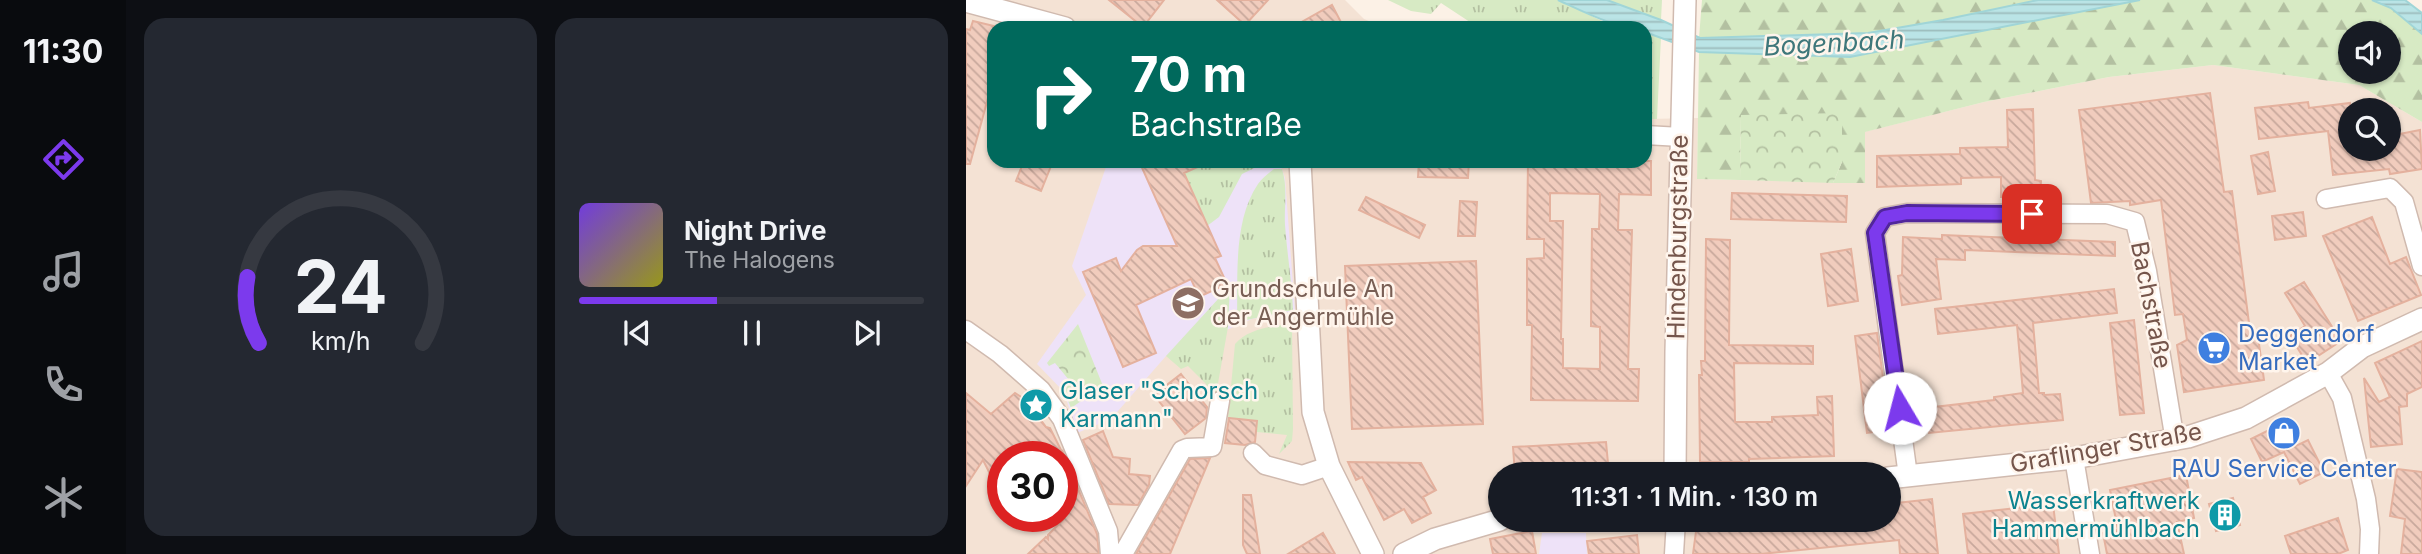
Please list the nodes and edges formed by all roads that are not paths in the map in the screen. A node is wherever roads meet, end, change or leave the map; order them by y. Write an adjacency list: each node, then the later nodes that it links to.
1 (1685, 0): 5 (street, Hindenburgstraße)
2 (966, 1): 3 (street)
3 (1039, 21)
4 (1652, 135): 5 (street)
5 (1681, 137): 16 (street, Hindenburgstraße)
6 (1300, 168): 18 (street)
7 (2326, 199): 8 (street)
8 (2422, 266)
9 (2422, 319): 11 (street, Graflinger Straße)
10 (966, 330): 22 (street)
11 (2328, 373): 13 (street, Graflinger Straße); 28 (street)
12 (1220, 401): 23 (street)
13 (2175, 440): 15 (street, Graflinger Straße); 17 (street, Bachstraße)
14 (1253, 453): 18 (street)
15 (2074, 458): 19 (street, Graflinger Straße); 27 (street)
16 (1675, 462)
17 (1897, 462)
18 (1329, 466): 24 (street)
19 (1901, 477)
20 (1488, 524): 25 (street)
21 (1675, 532): 26 (street)
22 (1110, 554)
23 (1123, 554)
24 (1373, 554)
25 (1404, 554)
26 (1674, 554)
27 (2090, 554)
28 (2369, 554)

